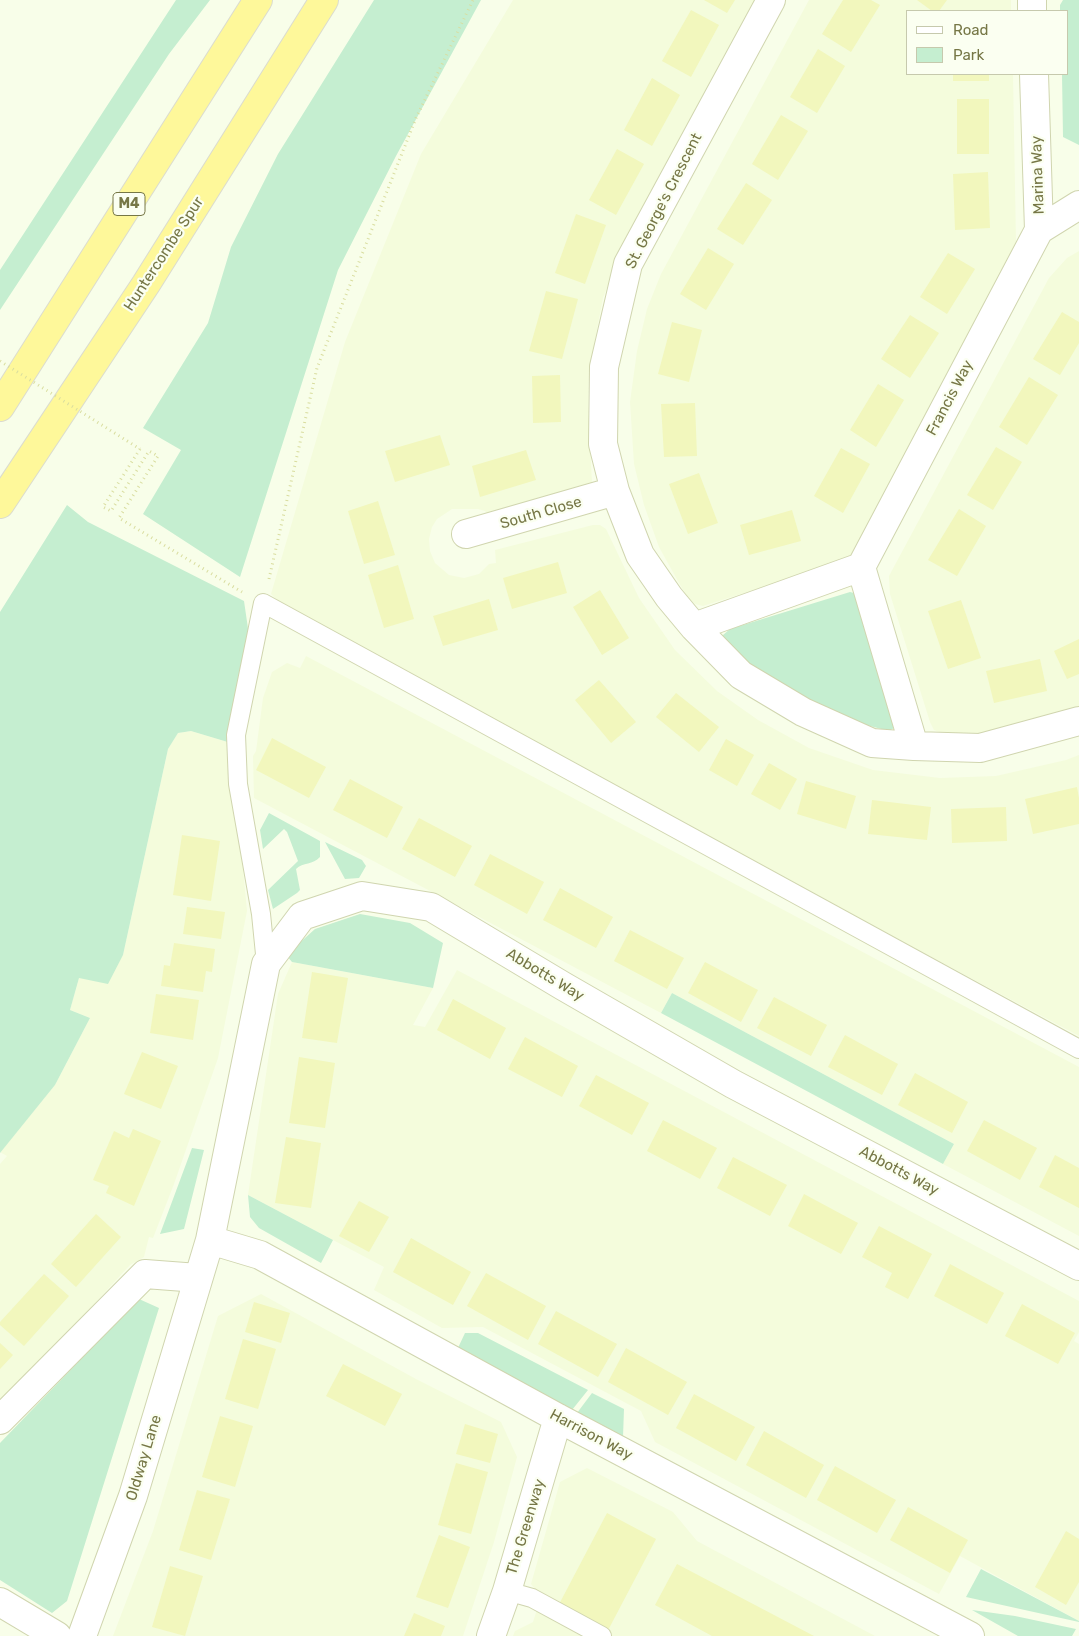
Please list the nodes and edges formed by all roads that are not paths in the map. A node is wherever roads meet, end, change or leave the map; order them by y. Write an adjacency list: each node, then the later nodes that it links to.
1 (258, 0): 7 (highway, M4)
2 (324, 0): 9 (highway, Huntercombe Spur)
3 (771, 0): 8 (street, St. George's Crescent)
4 (1034, 75): 6 (street, Marina Way)
5 (1079, 205): 6 (street, Marina Way)
6 (1039, 230): 11 (street, Francis Way)
7 (0, 407)
8 (615, 491): 10 (street, South Close); 12 (street, St. George's Crescent)
9 (0, 504)
10 (466, 534)
11 (861, 567): 12 (street); 14 (street)
12 (694, 627): 14 (street, St. George's Crescent)
13 (1079, 722): 14 (street, St. George's Crescent)
14 (914, 746)
15 (266, 964): 16 (lane); 17 (street, Abbotts Way); 18 (street, Abbotts Way)
16 (1079, 1049)
17 (210, 1240): 19 (street, Oldway Lane); 20 (street, Harrison Way)
18 (1079, 1266)
19 (198, 1278): 21 (street); 25 (street, Oldway Lane)
20 (558, 1418): 22 (street, The Greenway); 28 (street, Harrison Way)
21 (0, 1420)
22 (507, 1590): 26 (street, The Greenway); 27 (lane)
23 (0, 1602): 24 (street)
24 (57, 1636)
25 (82, 1636)
26 (490, 1636)
27 (602, 1636)
28 (970, 1636)

